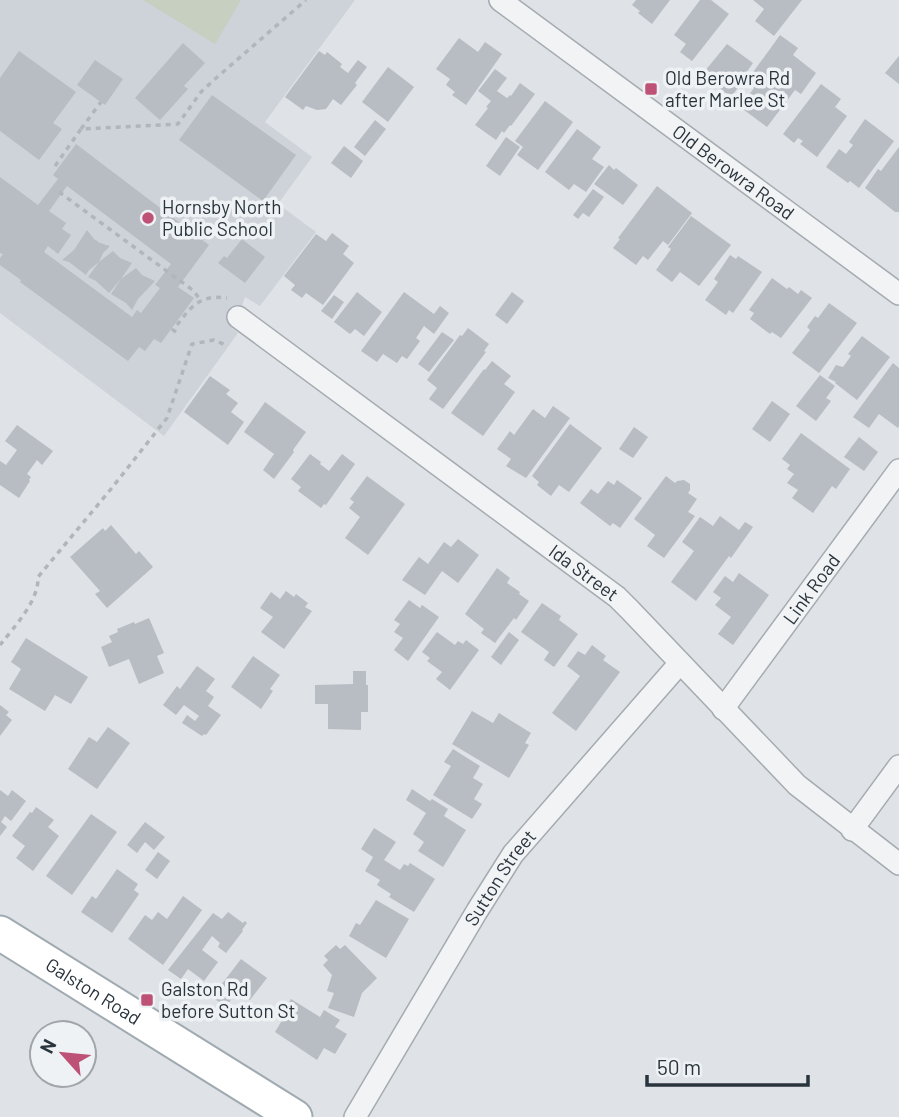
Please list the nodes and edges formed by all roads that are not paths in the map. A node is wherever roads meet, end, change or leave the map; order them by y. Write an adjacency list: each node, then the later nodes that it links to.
1 (500, 0): 2 (street, Old Berowra Road)
2 (899, 295)
3 (235, 308): 5 (street, Ida Street)
4 (899, 470): 6 (street, Link Road)
5 (681, 663): 6 (street, Ida Street); 12 (street, Sutton Street)
6 (723, 709): 8 (street, Ida Street)
7 (899, 766): 8 (street)
8 (852, 830): 9 (street, Ida Street)
9 (899, 864)
10 (0, 933): 11 (main road, Galston Road)
11 (295, 1117)
12 (355, 1117)

